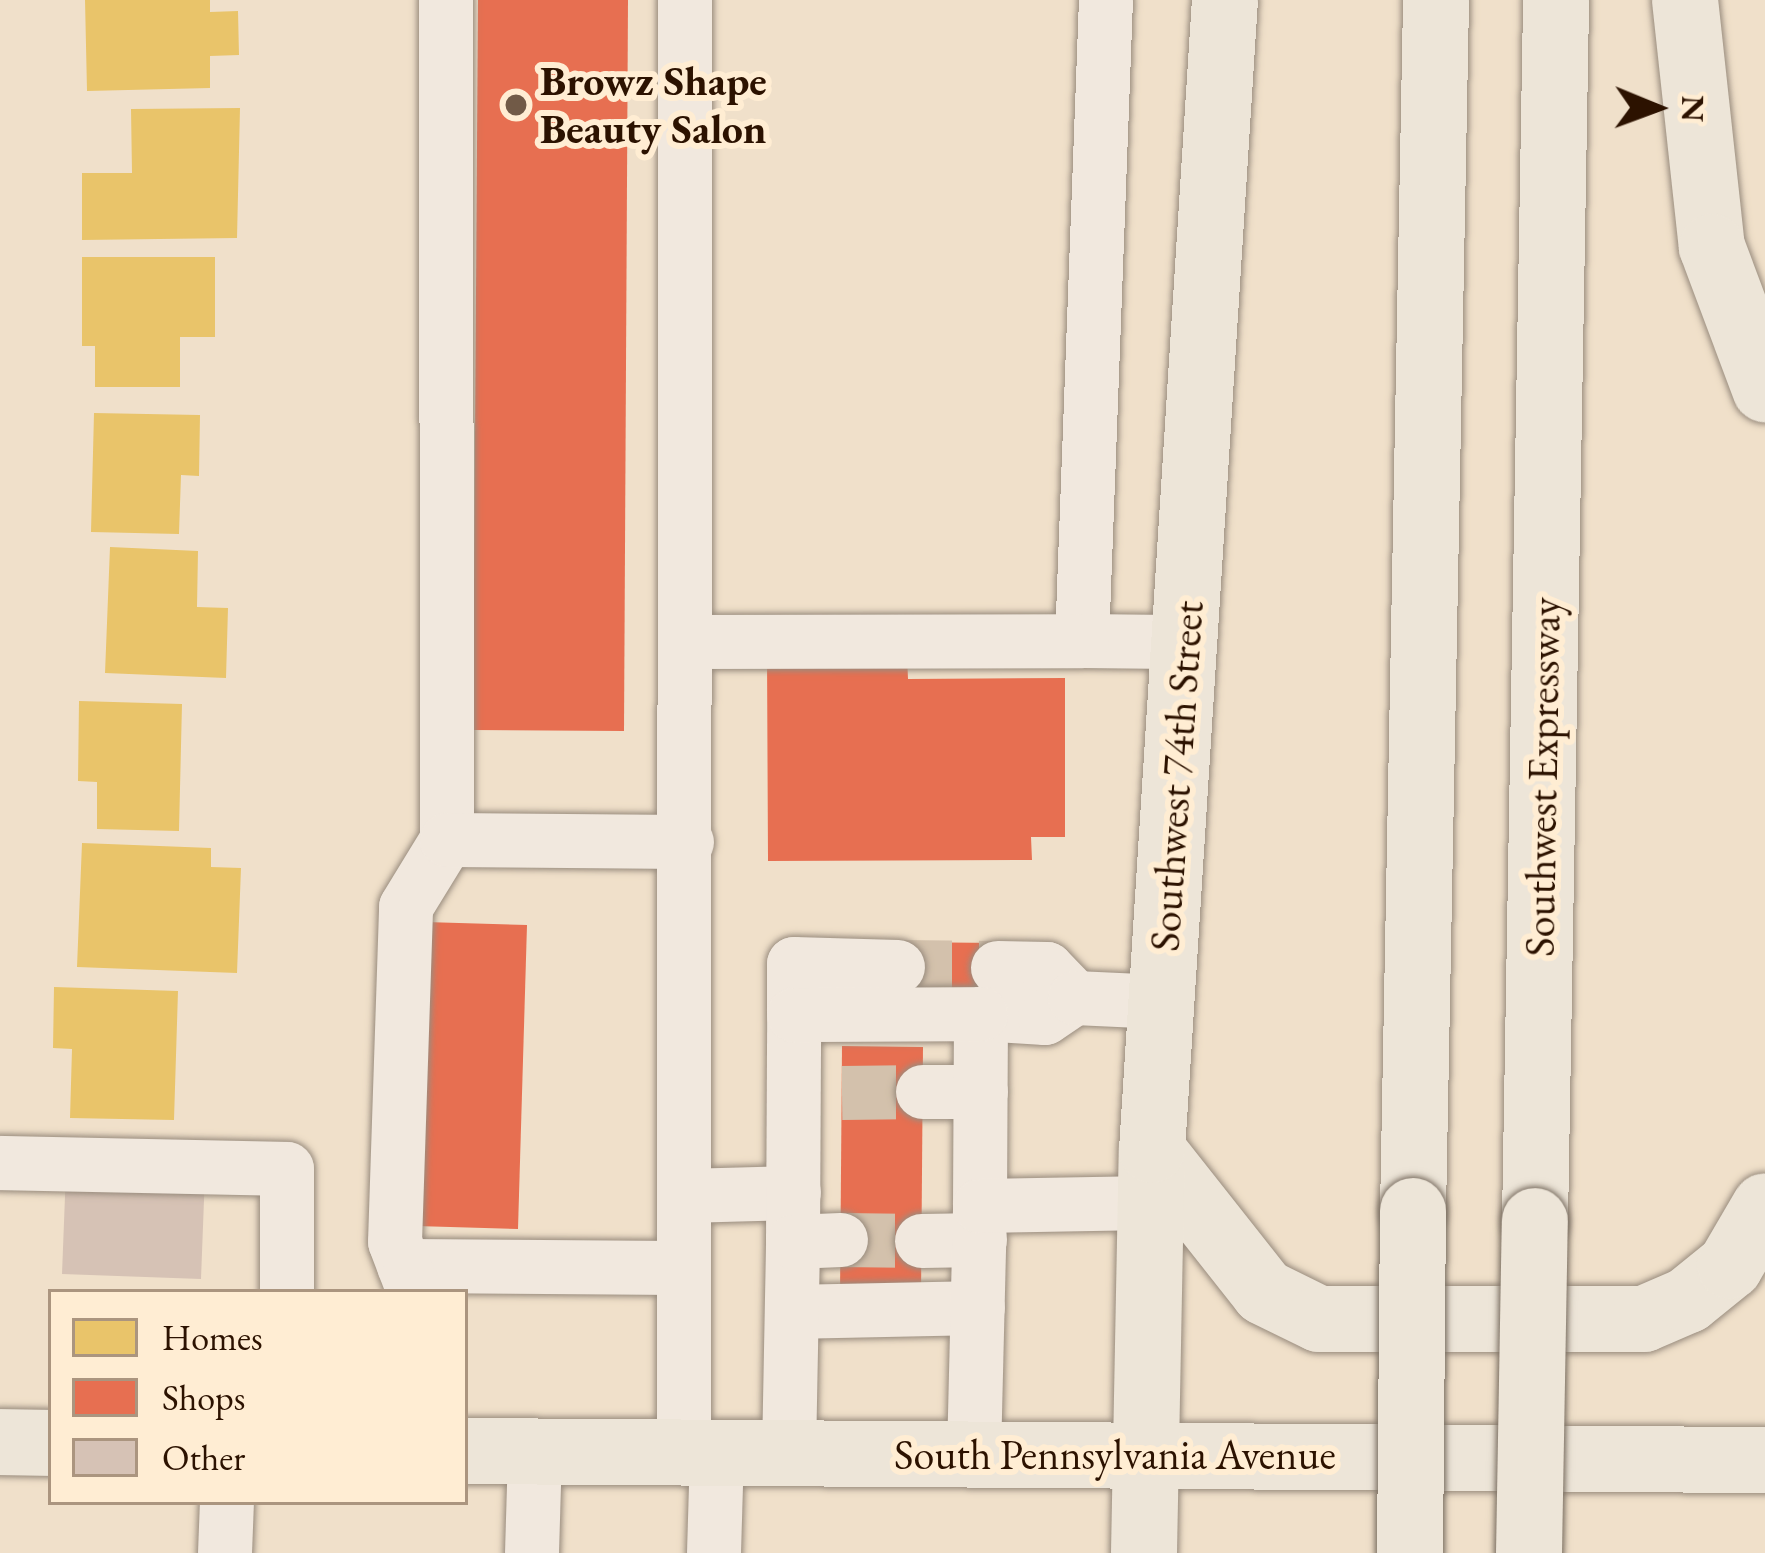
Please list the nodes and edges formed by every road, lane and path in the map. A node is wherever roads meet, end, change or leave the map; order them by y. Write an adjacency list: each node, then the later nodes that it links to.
1 (446, 0): 12 (lane)
2 (685, 0): 10 (lane)
3 (1106, 0): 9 (lane)
4 (1225, 0): 11 (main road, Southwest 74th Street)
5 (1436, 0): 46 (main road, bridge)
6 (1556, 0): 47 (main road, Southwest Expressway, bridge)
7 (1685, 0): 8 (main road)
8 (1765, 389)
9 (1082, 641): 10 (lane); 11 (lane)
10 (689, 642): 13 (lane)
11 (1186, 642): 16 (main road, Southwest 74th Street)
12 (447, 840): 13 (lane); 28 (lane)
13 (687, 842): 22 (lane)
14 (898, 967): 17 (lane)
15 (990, 991): 16 (lane); 17 (lane); 19 (lane)
16 (1162, 1002): 21 (main road, Southwest 74th Street)
17 (794, 1015): 25 (lane)
18 (923, 1092): 19 (lane)
19 (981, 1092): 24 (lane)
20 (0, 1163): 29 (lane)
21 (1151, 1176): 23 (main road); 24 (lane); 39 (main road, Southwest 74th Street)
22 (686, 1196): 25 (lane); 27 (lane)
23 (1765, 1206)
24 (980, 1223): 26 (lane); 30 (lane)
25 (809, 1225): 31 (lane)
26 (922, 1241)
27 (683, 1268): 28 (lane); 36 (lane)
28 (409, 1279)
29 (287, 1289)
30 (978, 1308): 31 (lane); 38 (lane)
31 (793, 1312): 37 (lane)
32 (0, 1442): 33 (main road)
33 (48, 1443)
34 (468, 1451): 35 (main road, South Pennsylvania Avenue)
35 (536, 1452): 36 (main road, South Pennsylvania Avenue); 43 (lane)
36 (700, 1454): 37 (main road, South Pennsylvania Avenue); 44 (lane)
37 (788, 1454): 38 (main road, South Pennsylvania Avenue)
38 (974, 1455): 39 (main road, South Pennsylvania Avenue)
39 (1140, 1455): 40 (main road, South Pennsylvania Avenue); 45 (main road, Southwest 74th Street)
40 (1765, 1460)
41 (227, 1505): 42 (lane)
42 (225, 1553)
43 (532, 1553)
44 (714, 1553)
45 (1144, 1553)
46 (1410, 1553)
47 (1529, 1553)

